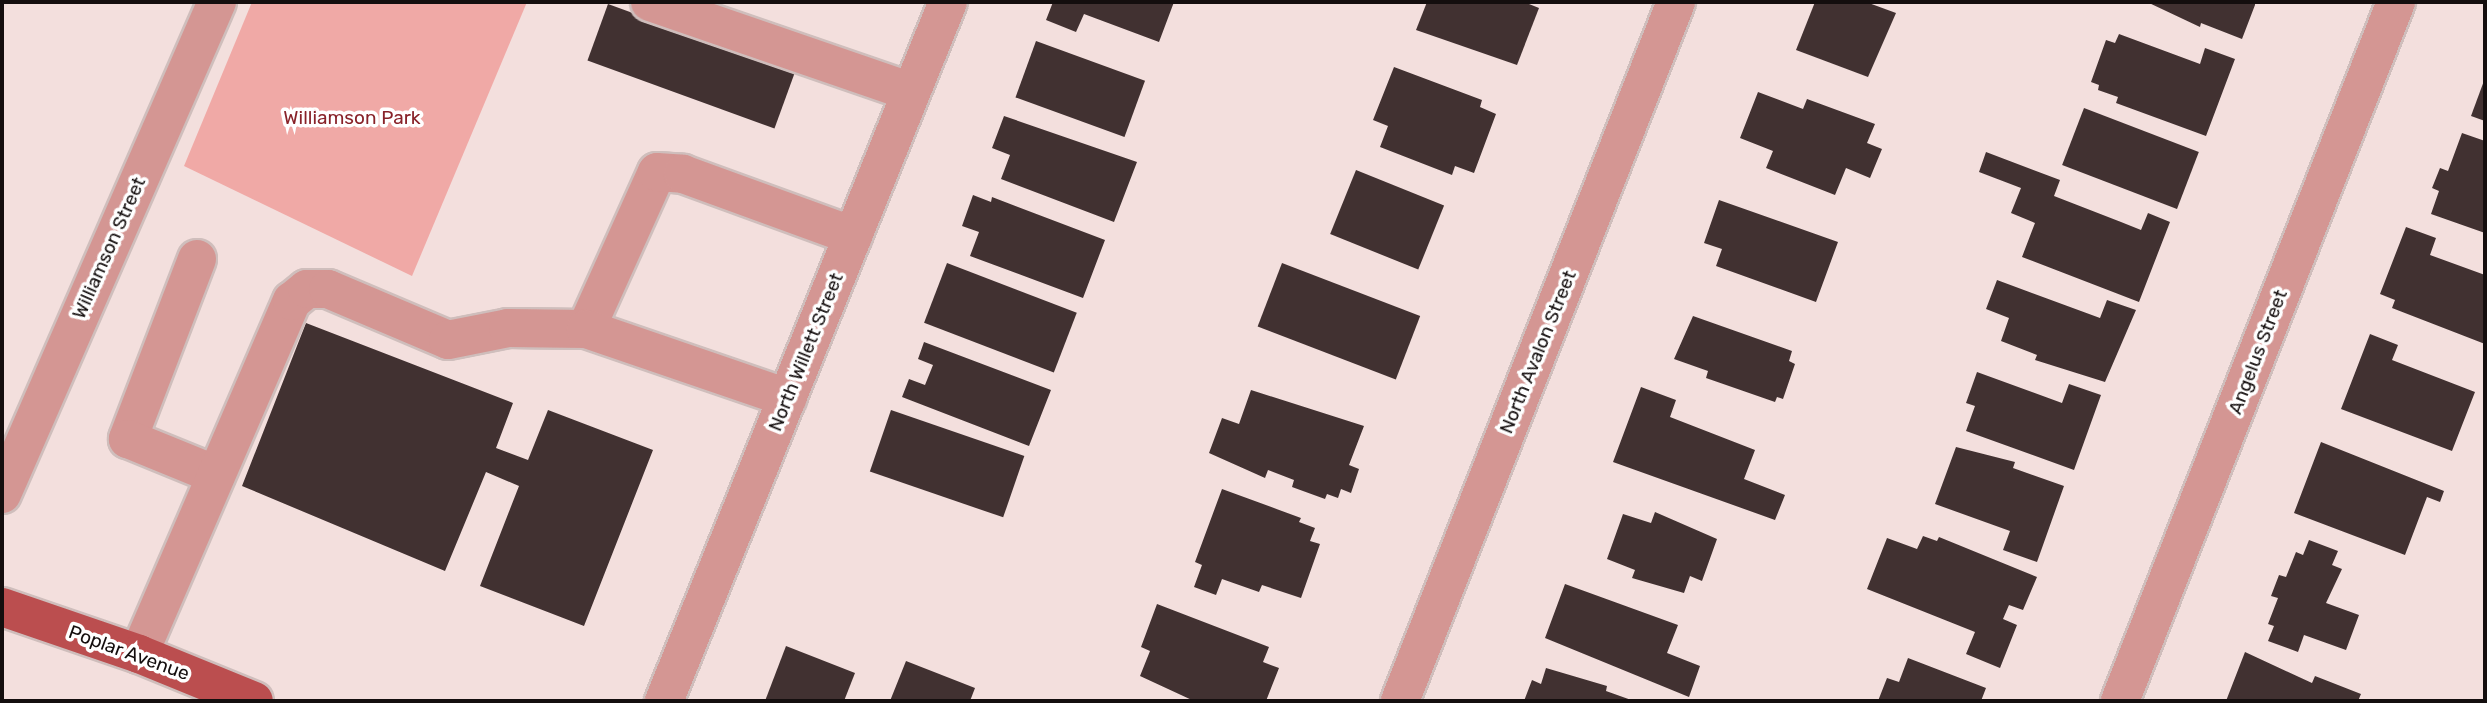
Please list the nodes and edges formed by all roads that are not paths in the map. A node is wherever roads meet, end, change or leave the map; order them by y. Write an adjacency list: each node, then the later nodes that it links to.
1 (217, 2): 12 (street, Williamson Street)
2 (650, 2): 6 (street)
3 (948, 2): 6 (street, North Willett Street)
4 (1676, 2): 17 (street, North Avalon Street)
5 (2396, 2): 18 (street, Angelus Street)
6 (911, 92): 7 (street, North Willett Street)
7 (853, 236): 9 (street); 10 (street, North Willett Street)
8 (197, 259): 11 (street)
9 (586, 329): 10 (street); 11 (street)
10 (788, 398): 16 (street, North Willett Street)
11 (216, 475): 14 (street)
12 (2, 495)
13 (2, 607): 14 (main road, Poplar Avenue)
14 (139, 654): 15 (main road, Poplar Avenue)
15 (254, 701)
16 (664, 701)
17 (1400, 701)
18 (2120, 701)

